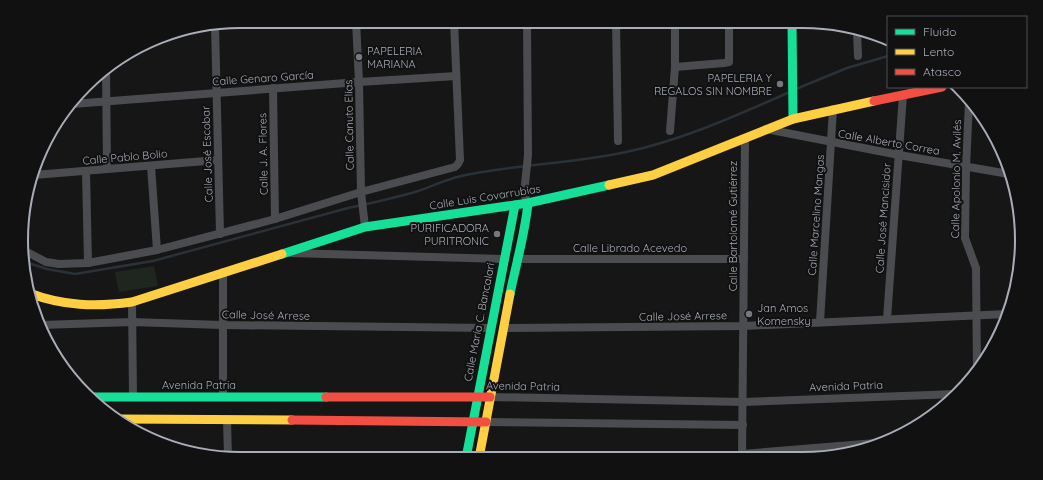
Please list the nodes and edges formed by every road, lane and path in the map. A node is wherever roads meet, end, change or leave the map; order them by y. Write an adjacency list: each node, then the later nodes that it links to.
1 (356, 28): 14 (street, Calle Canuto Elías)
2 (454, 28): 13 (street)
3 (527, 28): 37 (street)
4 (616, 28): 27 (street)
5 (675, 28): 11 (street)
6 (729, 28): 11 (street)
7 (792, 28): 23 (street)
8 (215, 30): 17 (street, Calle José Escobar)
9 (857, 35): 10 (street)
10 (858, 56)
11 (675, 67): 25 (street)
12 (106, 76): 19 (street)
13 (456, 76): 14 (street, Calle Genaro García); 38 (street)
14 (359, 82): 15 (street, Calle Genaro García); 38 (street, Calle Canuto Elías)
15 (273, 88): 17 (street, Calle Genaro García); 41 (street, Calle J. A. Flores)
16 (937, 88): 18 (street, Calle Luis Covarrubias)
17 (216, 93): 19 (street, Calle Genaro García); 30 (street, Calle José Escobar)
18 (902, 95): 22 (street, Calle Luis Covarrubias); 29 (street, Calle José Mancisidor)
19 (106, 102): 20 (street, Calle Genaro García); 33 (street)
20 (78, 104)
21 (969, 108): 32 (street, Calle Apolonio M. Avilés)
22 (833, 109): 23 (street, Calle Luis Covarrubias); 28 (street, Calle Marcelino Mangas)
23 (793, 119): 24 (street, Calle Luis Covarrubias)
24 (765, 129): 26 (street, Calle Luis Covarrubias); 28 (street, Calle Alberto Correa)
25 (670, 131)
26 (744, 139): 39 (street, Calle Luis Covarrubias); 49 (street, Calle Bartolomé Gutiérrez)
27 (618, 141)
28 (832, 142): 29 (street, Calle Alberto Correa); 58 (street, Calle Marcelino Mangas)
29 (899, 155): 32 (street, Calle Alberto Correa); 56 (street, Calle José Mancisidor)
30 (218, 160): 31 (street, Calle Pablo Bolio); 43 (street, Calle José Escobar)
31 (151, 166): 33 (street, Calle Pablo Bolio); 44 (street)
32 (966, 167): 35 (street, Calle Alberto Correa); 55 (street, Calle Apolonio M. Avilés)
33 (107, 169): 34 (street, Calle Pablo Bolio)
34 (86, 171): 36 (street, Calle Pablo Bolio); 50 (street)
35 (1004, 173)
36 (38, 175)
37 (525, 191): 39 (street); 40 (street, Calle María C. Bancalari)
38 (362, 194): 41 (street); 42 (street, Calle Canuto Elías)
39 (528, 203): 40 (street, Calle Luis Covarrubias); 48 (street)
40 (515, 205): 42 (street, Calle Luis Covarrubias); 47 (street, Calle María C. Bancalari)
41 (275, 219): 43 (street)
42 (365, 227): 46 (street, Calle Luis Covarrubias)
43 (220, 234): 44 (street)
44 (157, 250): 50 (street)
45 (28, 253): 50 (street)
46 (282, 253): 47 (street); 51 (street, Calle Luis Covarrubias)
47 (503, 259): 62 (street, Calle María C. Bancalari)
48 (517, 259): 49 (street, Calle Librado Acevedo); 63 (street)
49 (744, 259): 61 (street, Calle Bartolomé Gutiérrez)
50 (88, 263)
51 (223, 272): 53 (street, Calle Luis Covarrubias); 60 (street)
52 (35, 295): 53 (street, Calle Luis Covarrubias)
53 (132, 302): 57 (street)
54 (1002, 314): 55 (street, Calle José Arrese)
55 (975, 315): 56 (street, Calle José Arrese); 64 (street, Calle Apolonio M. Avilés)
56 (887, 319): 58 (street, Calle José Arrese)
57 (132, 322): 59 (street, Calle José Arrese); 60 (street, Calle José Arrese); 67 (street)
58 (820, 322): 61 (street, Calle José Arrese)
59 (46, 325)
60 (222, 325): 62 (street, Calle José Arrese); 68 (street)
61 (743, 326): 63 (street, Calle José Arrese); 71 (street, Calle Bartolomé Gutiérrez)
62 (490, 328): 69 (street, Calle María C. Bancalari)
63 (504, 328): 70 (street)
64 (977, 361)
65 (948, 394): 71 (street, Avenida Patria)
66 (98, 397): 67 (street, Avenida Patria)
67 (133, 397): 68 (street, Avenida Patria)
68 (223, 397): 69 (street, Avenida Patria)
69 (477, 397): 70 (street, Avenida Patria); 73 (street, Calle María C. Bancalari)
70 (490, 397): 71 (street, Avenida Patria); 74 (street)
71 (743, 402): 76 (street, Calle Bartolomé Gutiérrez)
72 (228, 420): 73 (street); 75 (street); 78 (street)
73 (473, 422): 74 (street); 79 (street, Calle María C. Bancalari)
74 (486, 422): 76 (street); 80 (street)
75 (132, 423)
76 (743, 425): 81 (street, Calle Bartolomé Gutiérrez)
77 (859, 445): 82 (street)
78 (228, 452)
79 (467, 452)
80 (480, 452)
81 (742, 452)
82 (784, 452)

